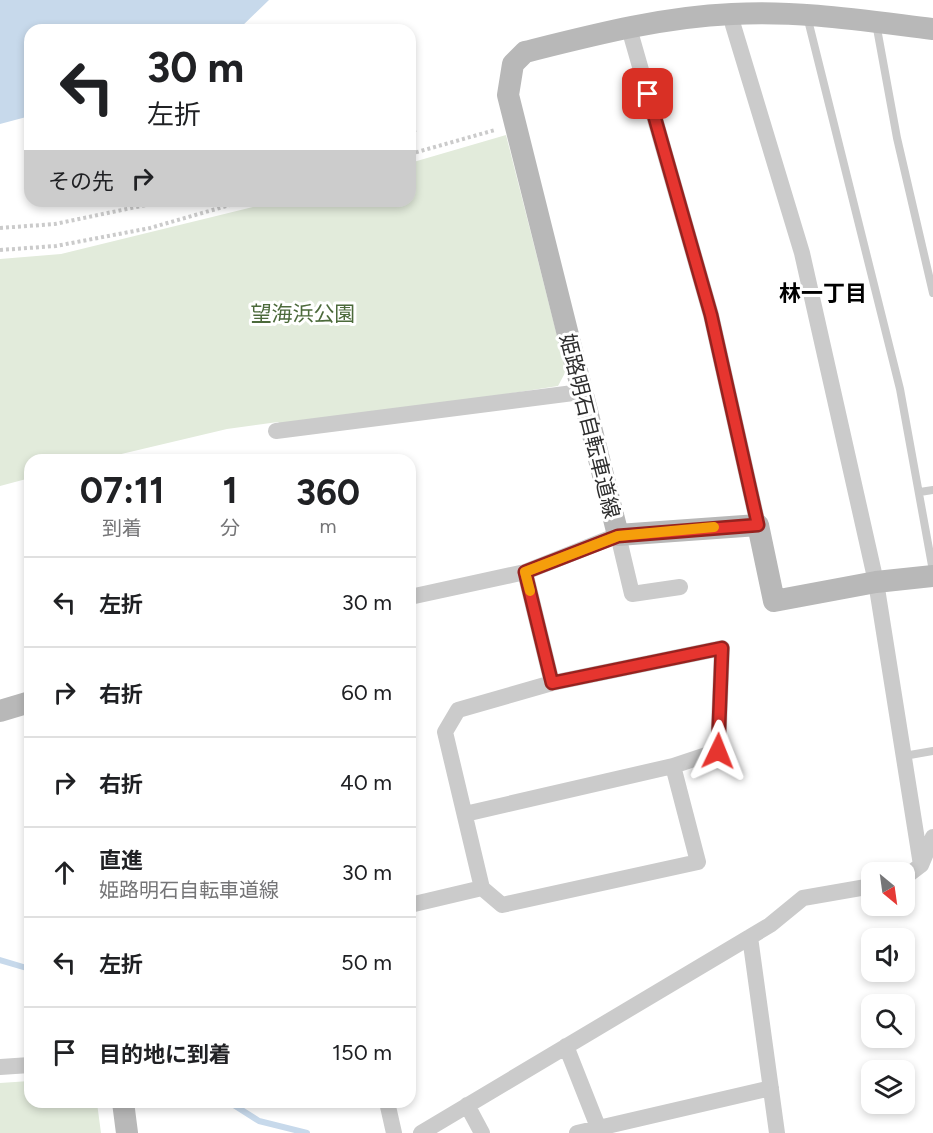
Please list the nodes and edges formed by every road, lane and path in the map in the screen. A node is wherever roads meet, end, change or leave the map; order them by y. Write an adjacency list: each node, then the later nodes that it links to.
1 (732, 14): 2 (main road, 姫路明石自転車道線); 4 (main road, 姫路明石自転車道線); 22 (street)
2 (807, 16): 3 (main road, 姫路明石自転車道線); 16 (lane)
3 (876, 22): 5 (main road, 姫路明石自転車道線); 12 (lane)
4 (628, 28): 6 (main road, 姫路明石自転車道線); 17 (street)
5 (933, 29)
6 (514, 124): 7 (path); 13 (main road, 姫路明石自転車道線)
7 (416, 152)
8 (136, 207): 10 (path)
9 (223, 207): 11 (path)
10 (0, 228)
11 (0, 250)
12 (933, 293)
13 (581, 392): 14 (street); 18 (main road, 姫路明石自転車道線)
14 (276, 431)
15 (933, 490): 16 (lane)
16 (920, 492): 19 (lane)
17 (758, 525): 18 (main road, 姫路明石自転車道線); 22 (main road)
18 (618, 536): 20 (street); 23 (street)
19 (933, 571)
20 (525, 572): 24 (street); 25 (street)
21 (933, 576): 22 (main road)
22 (876, 582): 29 (street)
23 (680, 587)
24 (416, 596)
25 (552, 683): 30 (street); 31 (street)
26 (24, 704): 27 (main road)
27 (0, 711)
28 (933, 751): 29 (lane)
29 (904, 756): 33 (street)
30 (673, 766): 31 (street); 35 (street)
31 (465, 814): 35 (street)
32 (933, 837): 33 (street)
33 (921, 865): 34 (street)
34 (915, 870)
35 (482, 888): 37 (street)
36 (861, 888): 38 (street)
37 (416, 904)
38 (750, 937): 39 (street); 42 (street)
39 (566, 1046): 43 (street); 46 (street)
40 (24, 1065): 41 (street)
41 (0, 1067)
42 (771, 1088): 46 (street); 52 (street)
43 (467, 1105): 49 (street); 50 (street)
44 (124, 1108): 47 (main road)
45 (388, 1108): 48 (street)
46 (598, 1127): 51 (street)
47 (127, 1133)
48 (394, 1133)
49 (421, 1133)
50 (483, 1133)
51 (577, 1133)
52 (777, 1133)

